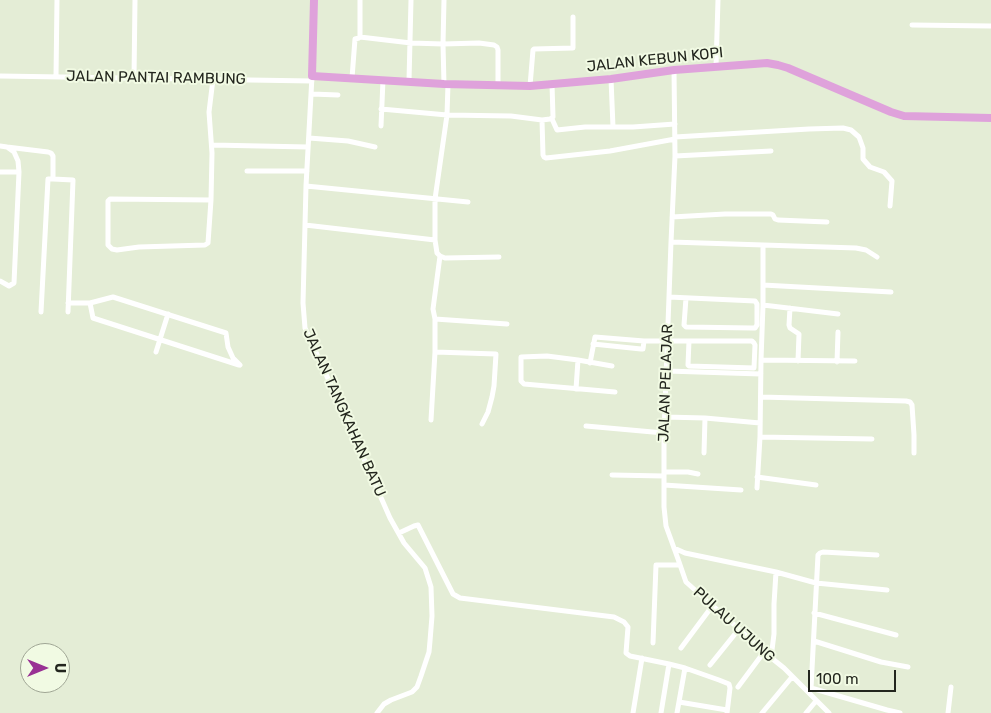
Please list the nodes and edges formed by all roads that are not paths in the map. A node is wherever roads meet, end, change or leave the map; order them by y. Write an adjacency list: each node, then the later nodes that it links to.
1 (57, 0): 17 (street)
2 (134, 0): 18 (street)
3 (314, 0): 20 (main road)
4 (360, 0): 11 (street)
5 (412, 0): 12 (street)
6 (444, 0): 13 (street)
7 (718, 0): 14 (street)
8 (572, 17): 28 (street)
9 (912, 25): 10 (street)
10 (991, 26)
11 (360, 37): 12 (street); 21 (street)
12 (410, 43): 13 (street); 24 (street)
13 (443, 44): 25 (street); 27 (street)
14 (716, 66): 15 (main road, JALAN KEBUN KOPI); 34 (main road, JALAN KEBUN KOPI)
15 (674, 70): 22 (main road, JALAN KEBUN KOPI); 36 (street, JALAN PELAJAR)
16 (0, 76): 17 (street, JALAN PANTAI RAMBUNG)
17 (56, 77): 18 (street, JALAN PANTAI RAMBUNG)
18 (134, 78): 19 (street, JALAN PANTAI RAMBUNG)
19 (213, 78): 20 (street, JALAN PANTAI RAMBUNG); 41 (street)
20 (312, 78): 21 (main road, JALAN KEBUN KOPI); 29 (street, JALAN TANGKAHAN BATU)
21 (352, 78): 23 (main road, JALAN KEBUN KOPI)
22 (611, 78): 26 (main road, JALAN KEBUN KOPI); 38 (street)
23 (383, 80): 24 (main road, JALAN KEBUN KOPI); 31 (street)
24 (409, 81): 25 (main road, JALAN KEBUN KOPI)
25 (446, 84): 27 (main road, JALAN KEBUN KOPI); 32 (street)
26 (552, 84): 28 (main road, JALAN KEBUN KOPI); 33 (street)
27 (498, 85): 28 (main road, JALAN KEBUN KOPI)
28 (530, 86)
29 (312, 94): 30 (street); 39 (street, JALAN TANGKAHAN BATU)
30 (338, 95)
31 (382, 109): 32 (street); 37 (street)
32 (447, 115): 35 (street); 54 (street)
33 (552, 118): 35 (street); 38 (street)
34 (991, 118)
35 (542, 120): 40 (street)
36 (675, 124): 38 (street); 40 (street, JALAN PELAJAR)
37 (381, 126)
38 (614, 127)
39 (309, 138): 43 (street); 45 (street, JALAN TANGKAHAN BATU)
40 (675, 138): 47 (street, JALAN PELAJAR); 57 (street)
41 (212, 145): 45 (street); 55 (street)
42 (0, 146): 44 (street)
43 (375, 146)
44 (7, 147): 51 (street); 52 (street)
45 (308, 147): 49 (street, JALAN TANGKAHAN BATU)
46 (771, 151): 47 (street)
47 (675, 156): 58 (street, JALAN PELAJAR)
48 (247, 171): 49 (street)
49 (307, 171): 53 (street, JALAN TANGKAHAN BATU)
50 (0, 172): 51 (street)
51 (19, 172): 67 (street)
52 (53, 179): 72 (street); 76 (street)
53 (306, 186): 54 (street); 60 (street, JALAN TANGKAHAN BATU)
54 (435, 199): 56 (street); 61 (street)
55 (211, 200): 55 (street)
56 (468, 202)
57 (890, 206)
58 (672, 218): 59 (street); 62 (street, JALAN PELAJAR)
59 (827, 222)
60 (305, 225): 61 (street); 121 (street, JALAN TANGKAHAN BATU)
61 (435, 240): 64 (street)
62 (670, 242): 63 (street); 70 (street, JALAN PELAJAR)
63 (763, 245): 66 (street); 68 (street)
64 (440, 256): 65 (street); 80 (street)
65 (499, 257)
66 (877, 257)
67 (0, 281)
68 (763, 285): 69 (street); 74 (street)
69 (891, 292)
70 (669, 297): 71 (street); 85 (street, JALAN PELAJAR)
71 (686, 298): 71 (street)
72 (68, 303): 73 (street); 77 (street)
73 (90, 303): 78 (street); 83 (street)
74 (763, 305): 75 (street); 91 (street)
75 (790, 308): 79 (street); 92 (street)
76 (41, 312)
77 (68, 312)
78 (168, 314): 83 (street); 83 (street)
79 (838, 314)
80 (436, 319): 81 (street); 89 (street)
81 (507, 324)
82 (838, 332): 94 (street)
83 (160, 339): 88 (street)
84 (644, 341): 85 (street); 87 (street); 87 (street)
85 (667, 341): 86 (street); 97 (street, JALAN PELAJAR)
86 (689, 341): 86 (street)
87 (593, 344): 95 (street)
88 (156, 352)
89 (435, 352): 104 (street); 106 (street)
90 (578, 360): 95 (street); 99 (street); 99 (street)
91 (761, 360): 92 (street); 98 (street)
92 (798, 361): 94 (street)
93 (854, 361): 94 (street)
94 (837, 362)
95 (590, 363): 96 (street)
96 (612, 366)
97 (667, 371): 98 (street); 102 (street, JALAN PELAJAR)
98 (761, 374): 101 (street)
99 (576, 389): 100 (street)
100 (615, 392)
101 (761, 397): 105 (street); 112 (street)
102 (666, 417): 103 (street); 108 (street, JALAN PELAJAR)
103 (705, 418): 105 (street); 111 (street)
104 (431, 420)
105 (760, 423): 109 (street)
106 (482, 424)
107 (586, 426): 108 (street)
108 (664, 432): 113 (street, JALAN PELAJAR)
109 (760, 437): 110 (street); 116 (street)
110 (872, 439)
111 (704, 453)
112 (914, 453)
113 (664, 474): 114 (street); 115 (street); 117 (street, JALAN PELAJAR)
114 (698, 474)
115 (612, 475)
116 (757, 477): 118 (street); 119 (street)
117 (664, 485): 120 (street); 122 (street, JALAN PELAJAR)
118 (816, 485)
119 (757, 488)
120 (740, 490)
121 (399, 534): 136 (street); 150 (street, JALAN TANGKAHAN BATU)
122 (674, 548): 124 (street, PULAU UJUNG); 125 (street)
123 (877, 555): 126 (street)
124 (680, 564): 128 (street, PULAU UJUNG); 133 (street)
125 (776, 572): 126 (street); 137 (street)
126 (816, 584): 127 (street); 129 (street)
127 (887, 590)
128 (713, 605): 130 (street, PULAU UJUNG); 134 (street)
129 (814, 613): 131 (street); 132 (street)
130 (740, 629): 135 (street, PULAU UJUNG); 139 (street)
131 (896, 634)
132 (814, 641): 140 (street); 145 (street)
133 (653, 643)
134 (681, 648)
135 (764, 652): 137 (street, PULAU UJUNG); 143 (street)
136 (642, 658): 138 (street); 151 (street)
137 (771, 658): 142 (street, PULAU UJUNG)
138 (669, 664): 141 (street); 152 (street)
139 (710, 665)
140 (908, 667)
141 (685, 668): 147 (street); 148 (street)
142 (792, 677): 145 (street, PULAU UJUNG); 154 (street)
143 (738, 687)
144 (951, 687): 158 (street)
145 (810, 690): 146 (street, PULAU UJUNG); 149 (street)
146 (816, 701): 155 (street); 156 (street, PULAU UJUNG)
147 (679, 702): 148 (street); 153 (street)
148 (727, 711)
149 (886, 712): 157 (street)
150 (377, 713)
151 (633, 713)
152 (661, 713)
153 (678, 713)
154 (762, 713)
155 (806, 713)
156 (828, 713)
157 (900, 713)
158 (948, 713)

